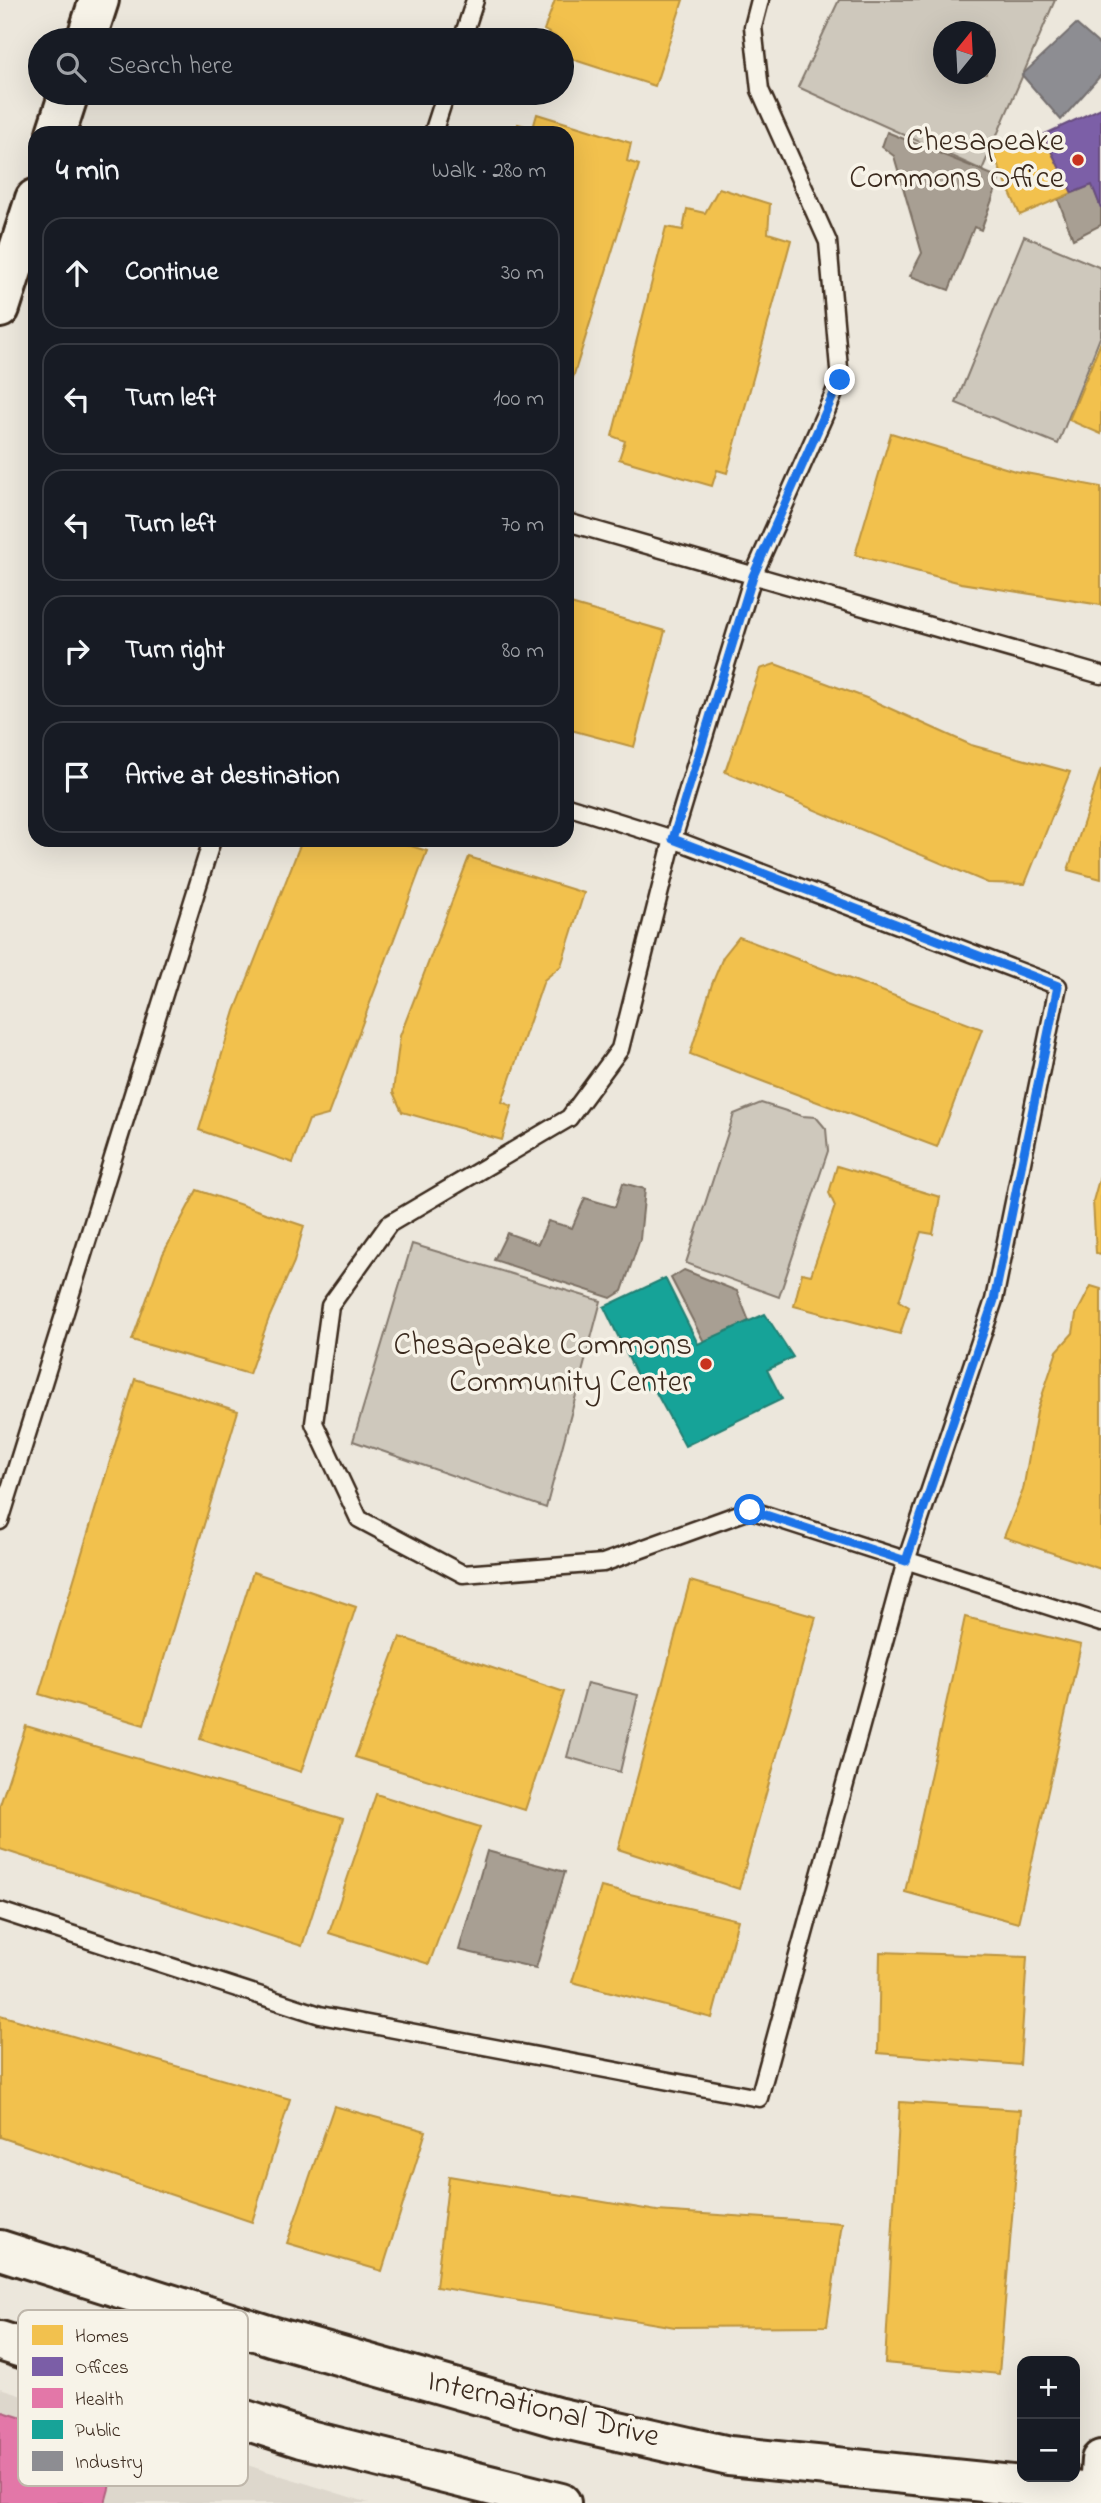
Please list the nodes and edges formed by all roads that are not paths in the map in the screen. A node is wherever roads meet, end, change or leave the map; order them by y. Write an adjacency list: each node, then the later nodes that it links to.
1 (99, 0): 4 (main road)
2 (475, 0): 5 (lane)
3 (760, 0): 13 (lane)
4 (90, 28)
5 (466, 28)
6 (65, 105): 8 (main road)
7 (442, 105): 9 (lane)
8 (58, 126)
9 (435, 126)
10 (28, 221): 11 (main road)
11 (0, 309)
12 (574, 524): 13 (lane)
13 (753, 576): 14 (lane); 16 (lane)
14 (1101, 675)
15 (574, 808): 16 (lane)
16 (673, 839): 19 (lane); 19 (lane)
17 (210, 847): 18 (lane)
18 (0, 1521)
19 (906, 1561): 20 (lane); 21 (lane)
20 (1101, 1623)
21 (0, 1911)
22 (0, 2250): 23 (main road, International Drive)
23 (189, 2310)
24 (248, 2329): 28 (main road, International Drive)
25 (0, 2341): 26 (main road)
26 (18, 2347)
27 (248, 2421): 29 (main road)
28 (1100, 2488)
29 (562, 2503)

